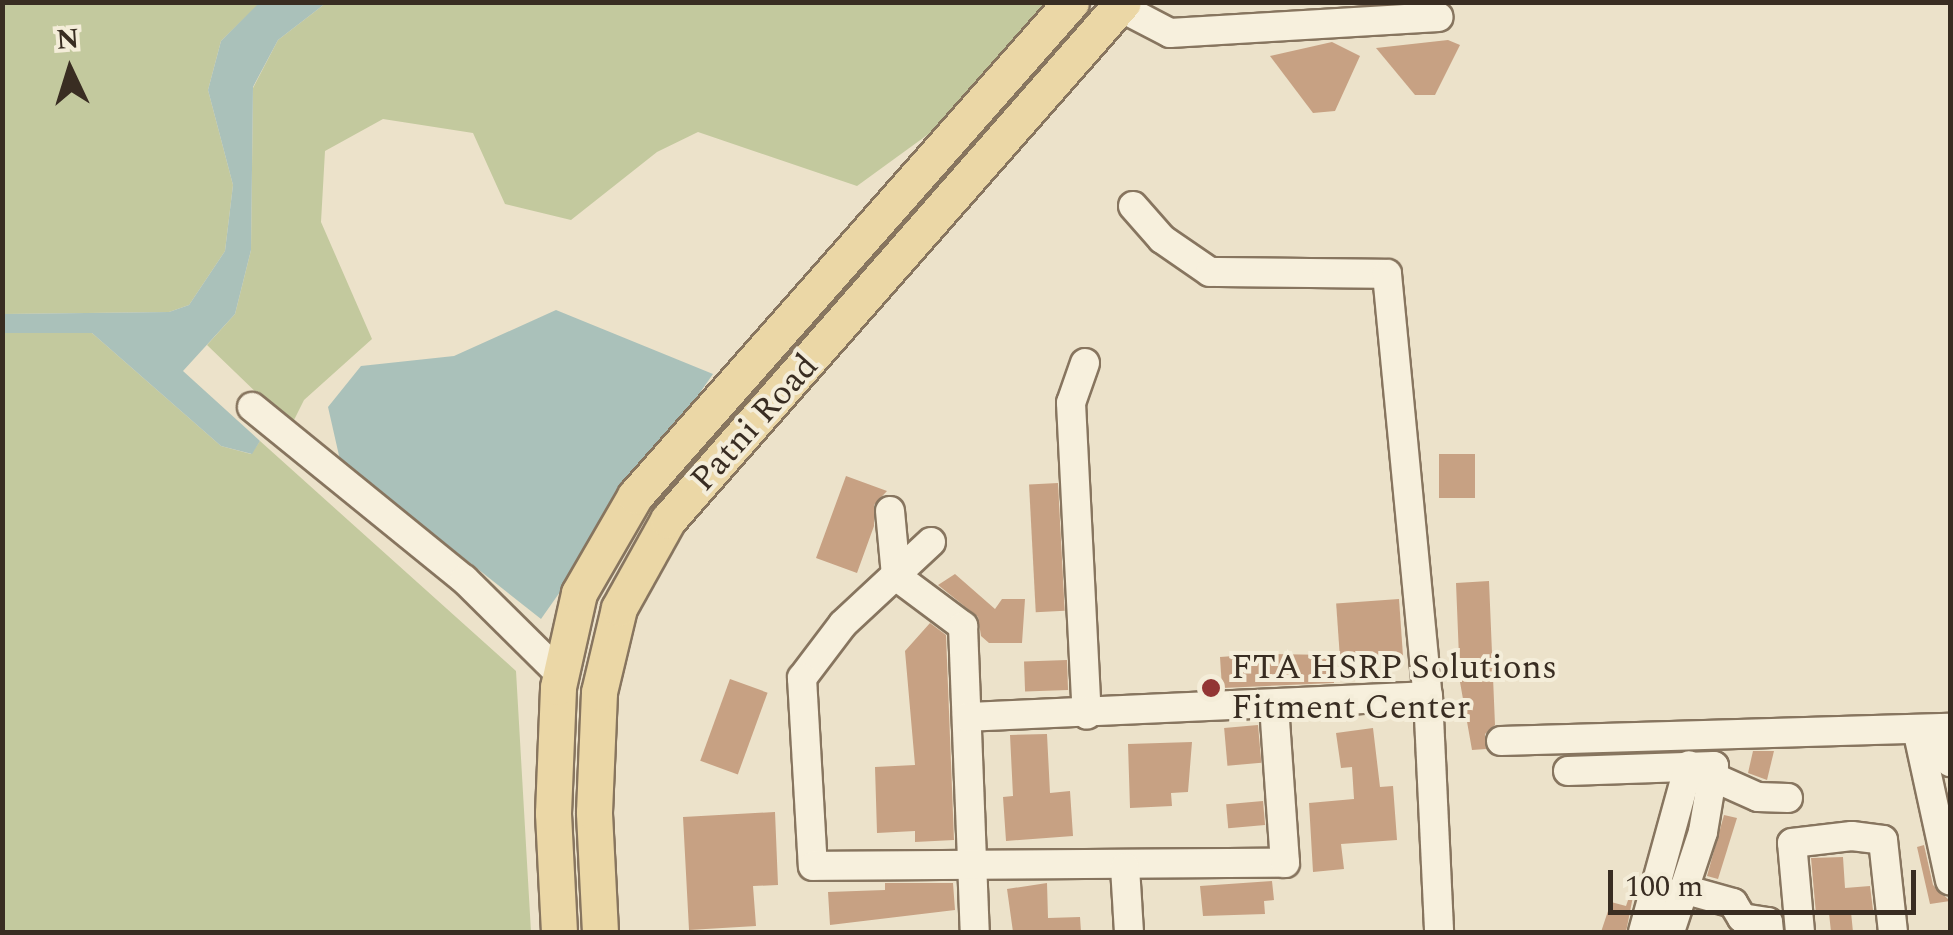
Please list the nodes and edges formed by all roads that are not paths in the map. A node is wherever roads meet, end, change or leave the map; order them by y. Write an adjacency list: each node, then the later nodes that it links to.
1 (1072, 2): 10 (main road, Patni Road)
2 (1122, 5): 3 (street); 27 (main road, Patni Road)
3 (1439, 16)
4 (1133, 206): 11 (street)
5 (1085, 363): 13 (street)
6 (252, 406): 10 (street)
7 (890, 511): 9 (street)
8 (931, 542): 9 (street)
9 (896, 576): 14 (street); 22 (street)
10 (560, 674): 26 (main road, Patni Road)
11 (1428, 696): 12 (street); 30 (street)
12 (1274, 704): 13 (street); 23 (street)
13 (1087, 715): 14 (street)
14 (967, 717): 22 (street)
15 (1937, 728): 16 (street); 17 (street); 21 (street)
16 (1502, 741)
17 (1950, 762)
18 (1568, 771): 19 (street)
19 (1701, 771): 20 (street); 25 (street); 31 (street)
20 (1788, 798)
21 (1945, 819): 24 (street)
22 (972, 860): 23 (street); 28 (street)
23 (1124, 867): 29 (street)
24 (1950, 880)
25 (1683, 889): 32 (street); 33 (street)
26 (559, 932)
27 (600, 932)
28 (974, 932)
29 (1129, 932)
30 (1438, 932)
31 (1643, 932)
32 (1670, 932)
33 (1769, 932)
34 (1800, 932): 35 (street)
35 (1892, 932)

